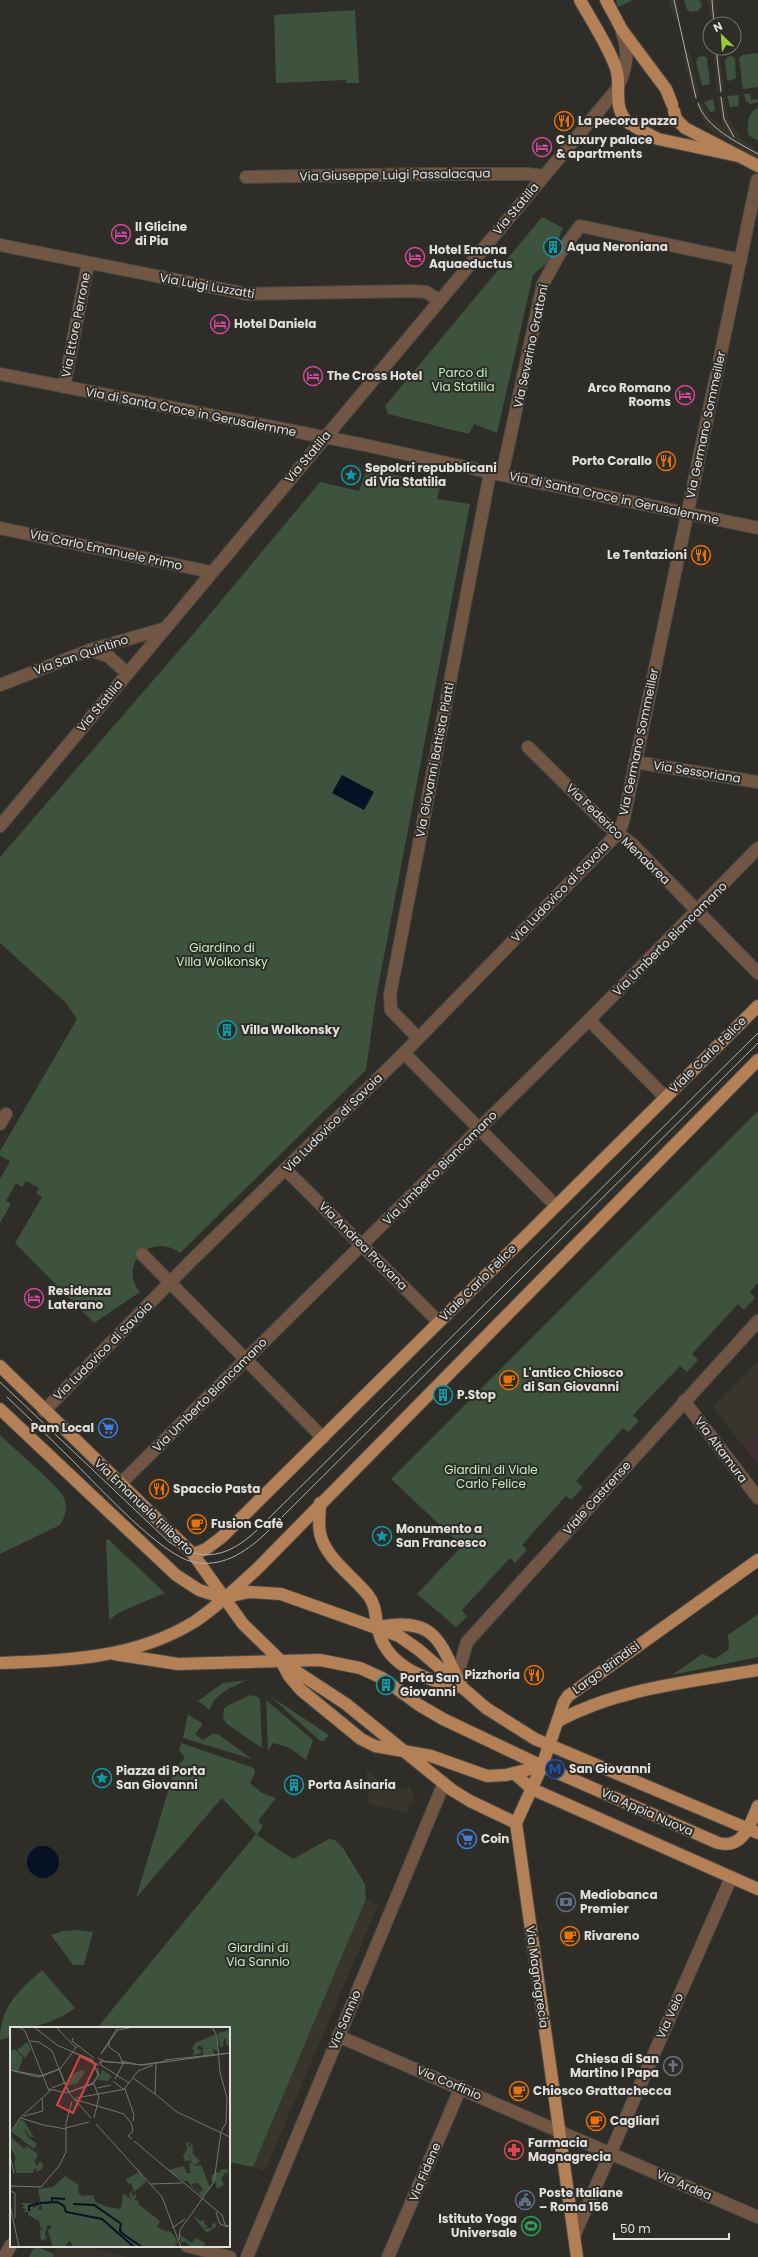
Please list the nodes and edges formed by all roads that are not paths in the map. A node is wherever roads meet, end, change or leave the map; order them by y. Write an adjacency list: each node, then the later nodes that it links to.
1 (580, 0): 4 (main road)
2 (606, 0): 3 (main road)
3 (622, 30): 4 (street, Via Statilia); 5 (main road)
4 (617, 89): 5 (main road); 7 (street, Via Statilia)
5 (738, 156): 6 (main road)
6 (758, 166)
7 (544, 176): 8 (street, Via Giuseppe Luigi Passalacqua); 13 (street, Via Statilia)
8 (246, 177)
9 (758, 180): 11 (street, Via Germano Sommeiller)
10 (0, 245): 12 (street, Via Luigi Luzzatti)
11 (741, 260): 18 (street, Via Severino Grattoni); 19 (street, Via Germano Sommeiller)
12 (88, 263): 13 (street, Via Luigi Luzzatti); 15 (street, Via Ettore Perrone)
13 (439, 300): 16 (street, Via Statilia)
14 (0, 374): 15 (street, Via di Santa Croce in Gerusalemme)
15 (64, 387): 16 (street, Via di Santa Croce in Gerusalemme)
16 (325, 437): 17 (street, Via di Santa Croce in Gerusalemme); 22 (street, Via Statilia)
17 (490, 473): 18 (street, Via di Santa Croce in Gerusalemme); 37 (street, Via Giovanni Battista Piatti)
18 (502, 475): 19 (street, Via di Santa Croce in Gerusalemme)
19 (687, 513): 21 (street, Via di Santa Croce in Gerusalemme); 28 (street, Via Germano Sommeiller)
20 (0, 528): 22 (street, Via Carlo Emanuele Primo)
21 (758, 528)
22 (211, 572): 23 (street, Via Statilia)
23 (163, 629): 24 (street, Via San Quintino); 25 (street, Via Statilia)
24 (90, 650): 25 (street); 26 (street, Via San Quintino)
25 (127, 673): 30 (street, Via Statilia)
26 (0, 684)
27 (528, 747): 31 (street, Via Federico Menabrea)
28 (635, 762): 29 (street, Via Sessoriana); 31 (street, Via Germano Sommeiller)
29 (758, 782)
30 (0, 826)
31 (618, 833): 33 (street, Via Federico Menabrea); 37 (street, Via Ludovico di Savoia)
32 (758, 848): 33 (street, Via Umberto Biancamano)
33 (697, 910): 34 (street, Via Federico Menabrea); 36 (street, Via Umberto Biancamano)
34 (758, 973)
35 (758, 1006): 40 (main road, Viale Carlo Felice)
36 (589, 1020): 40 (street); 41 (street, Via Umberto Biancamano)
37 (418, 1038): 38 (street, Via Ludovico di Savoia)
38 (404, 1052): 41 (street); 42 (street, Via Ludovico di Savoia)
39 (758, 1060): 57 (main road)
40 (665, 1097): 43 (main road, Viale Carlo Felice)
41 (481, 1128): 43 (street); 44 (street, Via Umberto Biancamano)
42 (286, 1170): 44 (street, Via Andrea Provana); 46 (street, Via Ludovico di Savoia)
43 (556, 1206): 48 (main road, Viale Carlo Felice)
44 (362, 1244): 48 (street, Via Andrea Provana); 49 (street, Via Umberto Biancamano)
45 (142, 1254): 46 (street)
46 (169, 1283): 49 (street); 53 (street, Via Ludovico di Savoia)
47 (758, 1321): 51 (street, Viale Castrense)
48 (439, 1322): 54 (main road, Viale Carlo Felice)
49 (245, 1360): 54 (street); 55 (street, Via Umberto Biancamano)
50 (0, 1366): 53 (main road, Via Emanuele Filiberto)
51 (684, 1401): 56 (street, Via Altamura); 66 (street, Viale Castrense)
52 (0, 1409): 60 (main road)
53 (44, 1411): 55 (main road, Via Emanuele Filiberto)
54 (323, 1438): 58 (main road, Viale Carlo Felice)
55 (120, 1484): 58 (main road, Via Emanuele Filiberto)
56 (758, 1498)
57 (320, 1503): 60 (main road); 61 (main road)
58 (193, 1554): 60 (main road, Via Emanuele Filiberto)
59 (758, 1560): 67 (main road, Largo Brindisi)
60 (224, 1598): 61 (main road); 62 (main road); 63 (main road)
61 (378, 1627): 66 (main road, Via Appia Nuova); 66 (main road); 66 (main road)
62 (110, 1654): 63 (main road); 64 (main road)
63 (282, 1662): 69 (main road); 69 (main road); 70 (main road, Via Appia Nuova)
64 (0, 1663)
65 (758, 1670): 67 (main road, Largo Brindisi)
66 (461, 1687): 68 (main road, Via Appia Nuova)
67 (558, 1721): 68 (main road)
68 (550, 1746): 70 (main road); 76 (main road, Via Appia Nuova)
69 (403, 1750): 71 (main road); 72 (main road)
70 (542, 1766): 71 (main road); 73 (main road); 76 (main road, Via Appia Nuova)
71 (515, 1774): 73 (main road)
72 (444, 1783): 75 (main road); 79 (street, Via Sannio)
73 (532, 1789): 75 (main road); 77 (main road)
74 (758, 1806): 76 (main road)
75 (516, 1823): 81 (main road, Via Magnagrecia)
76 (753, 1831)
77 (731, 1878): 78 (main road); 82 (street, Via Veio)
78 (758, 1889)
79 (338, 2036): 80 (street, Via Corfinio); 90 (street, Via Sannio)
80 (461, 2087): 81 (street, Via Corfinio); 91 (street, Via Fidene)
81 (559, 2130): 82 (street, Via Corfinio); 84 (main road, Via Magnagrecia)
82 (610, 2154): 83 (street, Via Ardea); 84 (street, Via Veio)
83 (758, 2217)
84 (574, 2236): 87 (main road, Via Magnagrecia)
85 (10, 2247): 88 (street)
86 (191, 2247): 89 (street)
87 (575, 2254)
88 (4, 2257)
89 (230, 2257)
90 (247, 2257)
91 (388, 2257)

